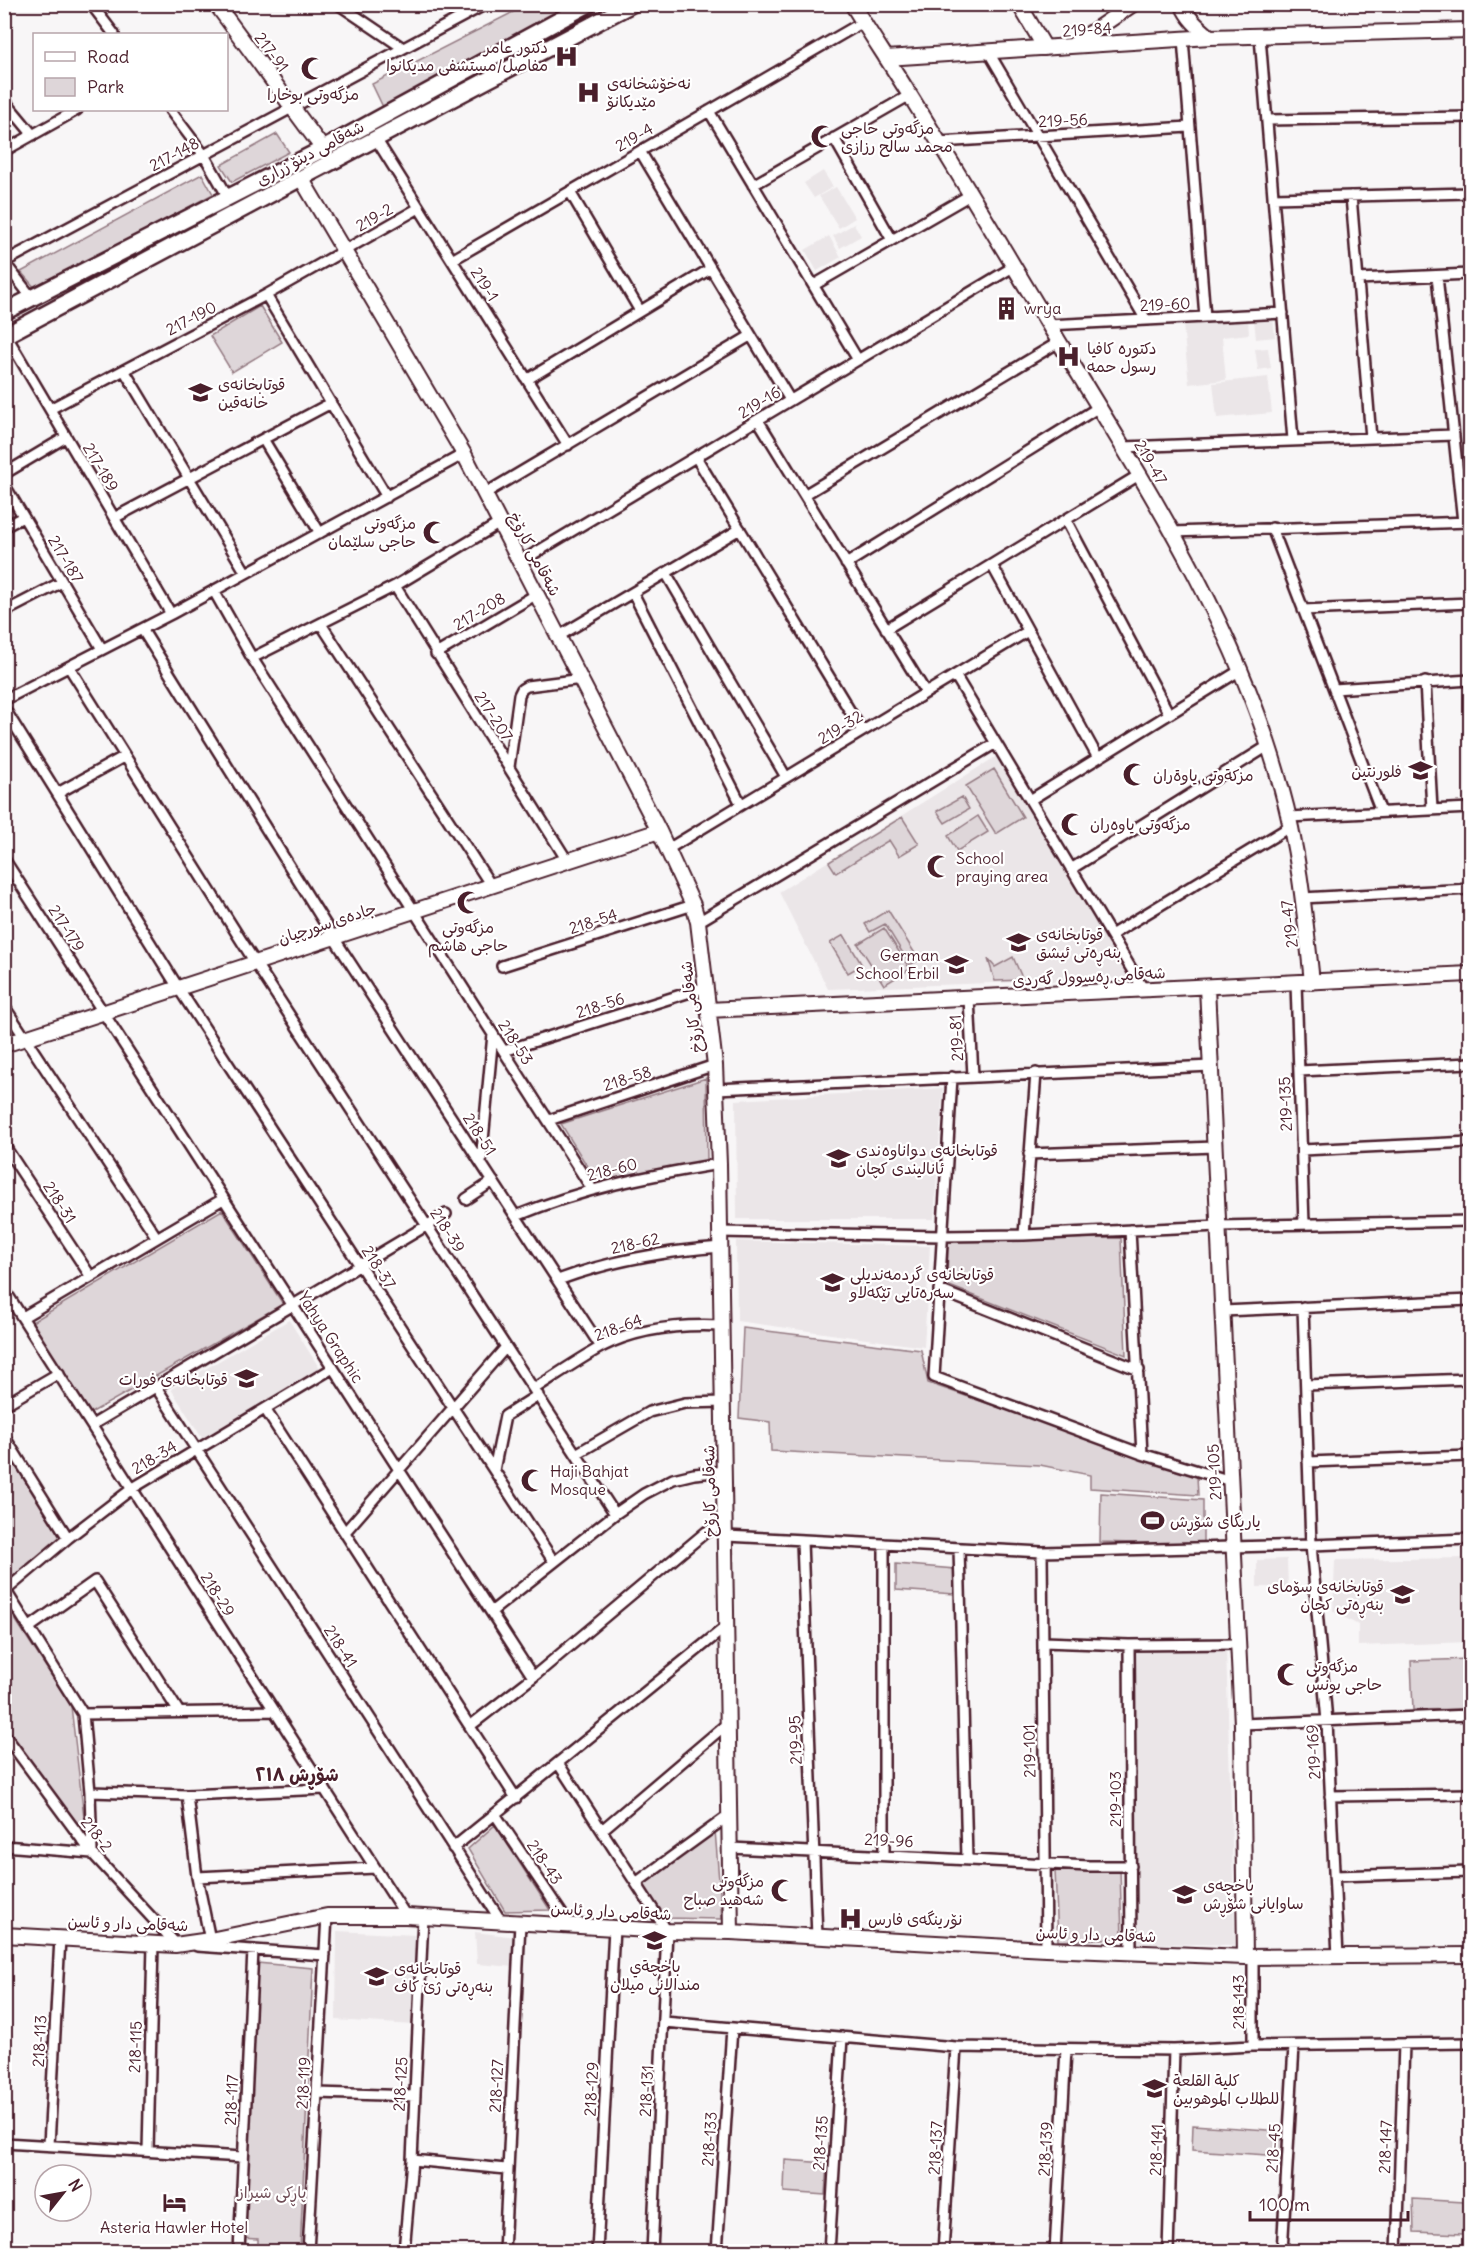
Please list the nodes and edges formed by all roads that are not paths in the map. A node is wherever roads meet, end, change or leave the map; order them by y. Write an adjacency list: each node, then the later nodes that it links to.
1 (91, 4): 13 (street)
2 (216, 4): 24 (street, 217-91)
3 (338, 4): 18 (street)
4 (589, 4): 36 (main road, شەقامی دینۆ زراری)
5 (632, 4): 34 (main road, شەقامی دینۆ زراری)
6 (852, 4): 11 (street, 219-47)
7 (1019, 4): 19 (street)
8 (1133, 4): 17 (street)
9 (1182, 4): 14 (street)
10 (483, 5): 18 (street, 217-148)
11 (863, 22): 21 (street, 219-47); 27 (street, 219-4)
12 (1470, 30): 15 (street, 219-84)
13 (113, 33)
14 (1210, 37): 15 (street, 219-84); 16 (street, 219-84)
15 (1260, 37): 29 (street)
16 (1183, 39): 17 (street, 219-84); 30 (street)
17 (1072, 46): 19 (street, 219-84)
18 (404, 48): 24 (street, 217-148)
19 (1045, 48): 20 (street, 219-84)
20 (988, 51): 21 (street, 219-84); 32 (street)
21 (886, 58): 22 (street, 219-47)
22 (910, 95): 33 (street); 35 (street, 219-47)
23 (4, 100): 31 (street)
24 (293, 107): 36 (street, 217-91); 39 (street, 217-148)
25 (76, 111): 31 (street)
26 (171, 111): 39 (street)
27 (709, 111): 38 (street, 219-4); 41 (street)
28 (1470, 117): 29 (street)
29 (1267, 120): 47 (street)
30 (1189, 128): 32 (street, 219-56); 64 (street)
31 (33, 135): 37 (street)
32 (1038, 136): 35 (street, 219-56); 65 (street)
33 (834, 138): 41 (street); 49 (street)
34 (376, 139): 40 (main road, شەقامی دینۆ زراری); 48 (street, 219-1)
35 (939, 142): 44 (street, 219-47)
36 (323, 148): 46 (main road, شەقامی دینۆ زراری)
37 (4, 151)
38 (640, 151): 42 (street, 219-4); 54 (street)
39 (204, 155): 46 (street); 52 (street, 217-148)
40 (301, 178): 50 (street, شەقامی کارۆخ); 67 (main road, شەقامی دینۆ زراری)
41 (753, 185): 58 (street)
42 (570, 192): 51 (street, 219-4); 61 (street)
43 (1470, 193): 45 (street)
44 (970, 195): 49 (street); 53 (street, 219-47)
45 (1351, 196): 47 (street); 57 (street)
46 (228, 197): 60 (main road, شەقامی دینۆ زراری)
47 (1273, 198): 63 (street)
48 (419, 208): 50 (street, 219-2); 51 (street, 219-1)
49 (892, 240): 58 (street)
50 (345, 252): 59 (street, 217-190); 85 (street, شەقامی کارۆخ)
51 (452, 260): 72 (street, 219-1)
52 (4, 262): 60 (street)
53 (1013, 267): 66 (street, 219-47); 70 (street, 219-16)
54 (710, 269): 61 (street); 68 (street)
55 (1470, 274): 56 (street)
56 (1437, 276): 57 (street); 78 (street)
57 (1358, 279): 80 (street)
58 (814, 285): 70 (street)
59 (266, 295): 71 (street, 217-190); 74 (street)
60 (32, 298): 62 (main road, شەقامی دینۆ زراری)
61 (640, 311): 72 (street)
62 (4, 312)
63 (1282, 313): 64 (street, 219-60); 82 (street)
64 (1204, 317): 65 (street, 219-60)
65 (1146, 320): 66 (street, 219-60)
66 (1048, 325): 69 (street, 219-47)
67 (5, 336): 76 (street, 217-189)
68 (750, 336): 73 (street); 83 (street)
69 (1059, 342): 75 (street, 219-47); 92 (street)
70 (858, 360): 73 (street, 219-16)
71 (124, 370): 76 (street, 217-190); 89 (street)
72 (528, 379): 83 (street, 219-1)
73 (790, 400): 77 (street, 219-16)
74 (331, 403): 81 (street); 93 (street)
75 (1099, 407): 84 (street, 219-47); 105 (street)
76 (50, 409): 79 (street, 217-189)
77 (758, 420): 86 (street, 219-16); 92 (street)
78 (1454, 435): 80 (street); 97 (street)
79 (66, 437): 87 (street); 95 (street, 217-189)
80 (1371, 438): 82 (street)
81 (263, 439): 89 (street); 103 (street)
82 (1293, 440): 84 (street)
83 (568, 445): 91 (street)
84 (1123, 447): 88 (street, 219-47)
85 (464, 454): 91 (street, شەقامی کارۆخ); 93 (street)
86 (696, 457): 101 (street); 104 (street, 219-16)
87 (4, 474)
88 (1139, 475): 96 (street); 102 (street, 219-47)
89 (189, 478): 95 (street); 107 (street)
90 (4, 484): 94 (street, 217-187)
91 (484, 494): 98 (street, شەقامی کارۆخ)
92 (804, 495): 105 (street)
93 (387, 497): 103 (street)
94 (23, 517): 99 (street); 109 (street, 217-187)
95 (114, 518): 117 (street, 217-189)
96 (1066, 520): 106 (street); 136 (street)
97 (1467, 522): 100 (street)
98 (500, 523): 104 (street, شەقامی کارۆخ); 110 (street)
99 (4, 527)
100 (1272, 528): 102 (street); 115 (street)
101 (740, 529): 108 (street); 137 (street)
102 (1172, 532): 127 (street, 219-47)
103 (320, 533): 107 (street)
104 (520, 562): 113 (street, شەقامی کارۆخ)
105 (846, 564): 120 (street)
106 (992, 565): 120 (street); 121 (street)
107 (246, 573): 111 (street)
108 (666, 573): 112 (street); 143 (street)
109 (62, 582): 116 (street); 123 (street, 217-187)
110 (395, 586): 118 (street); 124 (street, 217-207)
111 (213, 591): 117 (street); 125 (street, 218-53)
112 (633, 593): 122 (street); 146 (street)
113 (537, 594): 122 (street, شەقامی کارۆخ); 124 (street, 217-208)
114 (1470, 603): 115 (street)
115 (1303, 610): 132 (street)
116 (4, 612)
117 (171, 614): 119 (street)
118 (321, 624): 125 (street); 156 (street)
119 (142, 629): 123 (street); 163 (street, 218-51)
120 (886, 629): 133 (street)
121 (1028, 632): 128 (street, 219-32); 141 (street)
122 (559, 636): 129 (street, شەقامی کارۆخ)
123 (102, 649): 126 (street)
124 (436, 654): 142 (street, 217-207)
125 (252, 658): 160 (street, 218-53)
126 (69, 666): 134 (street); 140 (street, 218-39)
127 (1239, 670): 136 (street); 139 (street, 219-47)
128 (955, 675): 133 (street, 219-32); 138 (street)
129 (582, 679): 142 (street); 151 (street, شەقامی کارۆخ)
130 (1470, 680): 131 (street)
131 (1425, 682): 132 (street); 148 (street)
132 (1334, 689): 149 (street)
133 (926, 693): 137 (street, 219-32)
134 (4, 700)
135 (4, 708): 144 (street, 218-37)
136 (1169, 714): 141 (street)
137 (862, 731): 143 (street, 219-32)
138 (996, 743): 145 (street); 161 (street)
139 (1268, 746): 150 (street, 219-47); 155 (street)
140 (125, 756): 144 (street); 164 (street, 218-39)
141 (1098, 758): 145 (street)
142 (509, 767): 154 (street, 217-207)
143 (786, 777): 146 (street, 219-32)
144 (58, 793): 171 (street, 218-37)
145 (1030, 800): 155 (street)
146 (741, 804): 152 (street, 219-32)
147 (1470, 808): 148 (street)
148 (1432, 809): 149 (street)
149 (1381, 812): 150 (street)
150 (1290, 821): 158 (street, 219-47); 162 (street)
151 (659, 831): 152 (street, شەقامی کارۆخ); 154 (street, جادەی سورچیان)
152 (668, 849): 159 (street, شەقامی کارۆخ)
153 (4, 859): 176 (street, 217-179)
154 (568, 862): 156 (street, جادەی سورچیان)
155 (1071, 869): 162 (street)
156 (492, 886): 160 (street, جادەی سورچیان)
157 (1470, 889): 158 (street)
158 (1302, 897): 168 (street, 219-47)
159 (693, 905): 161 (street, شەقامی کارۆخ); 165 (street, 218-54)
160 (415, 911): 163 (street, جادەی سورچیان); 177 (street, 218-53)
161 (698, 922): 169 (street, شەقامی کارۆخ)
162 (1111, 935): 172 (street)
163 (334, 938): 164 (street, جادەی سورچیان); 195 (street, 218-51)
164 (255, 964): 171 (street, جادەی سورچیان); 205 (street, 218-39)
165 (502, 966)
166 (1470, 974): 168 (street, شەقامی ڕەسوول گەردی)
167 (1296, 982): 168 (street, شەقامی ڕەسوول گەردی); 170 (street, شەقامی ڕەسوول گەردی); 184 (street, 219-135)
168 (1312, 982)
169 (706, 987): 175 (street, شەقامی کارۆخ); 180 (street, 218-56)
170 (1207, 987): 172 (street, شەقامی ڕەسوول گەردی); 183 (street, 219-105)
171 (179, 989): 176 (street, جادەی سورچیان); 213 (street, 218-37)
172 (1143, 990): 173 (street, شەقامی ڕەسوول گەردی)
173 (969, 998): 175 (street, شەقامی ڕەسوول گەردی); 186 (street, 219-81)
174 (4, 1006): 178 (street)
175 (708, 1010): 182 (street, شەقامی کارۆخ)
176 (104, 1013): 178 (street, جادەی سورچیان); 199 (street, Yahya Graphic)
177 (493, 1034): 180 (street, 218-53); 195 (street)
178 (25, 1039): 179 (street, جادەی سورچیان); 211 (street)
179 (4, 1045)
180 (504, 1051): 189 (street, 218-53)
181 (1470, 1063): 184 (street)
182 (715, 1065): 188 (street, شەقامی کارۆخ); 189 (street, 218-58)
183 (1211, 1066): 185 (street); 192 (street, 219-105)
184 (1299, 1071): 193 (street, 219-135)
185 (1036, 1073): 186 (street); 194 (street)
186 (973, 1076): 187 (street)
187 (952, 1077): 188 (street); 210 (street)
188 (716, 1089): 196 (street, شەقامی کارۆخ)
189 (549, 1120): 198 (street, 218-53)
190 (1470, 1142): 193 (street)
191 (4, 1145): 214 (street, 218-31)
192 (1215, 1147): 194 (street); 206 (street, 219-105)
193 (1302, 1150): 204 (street, 219-135)
194 (1029, 1154): 209 (street)
195 (481, 1162): 197 (street, 218-51)
196 (719, 1164): 198 (street, 218-60); 208 (street, شەقامی کارۆخ)
197 (493, 1181): 200 (street); 202 (street, 218-51)
198 (592, 1189): 202 (street, 218-60)
199 (224, 1199): 211 (street); 219 (street, Yahya Graphic)
200 (466, 1199)
201 (446, 1214): 205 (street)
202 (516, 1216): 215 (street, 218-51)
203 (1470, 1221): 204 (street)
204 (1304, 1224): 206 (street)
205 (427, 1226): 213 (street); 224 (street, 218-39)
206 (1219, 1226): 207 (street); 221 (street, 219-105)
207 (1130, 1230): 209 (street); 227 (street)
208 (721, 1232): 210 (street); 212 (street, شەقامی کارۆخ)
209 (1024, 1235): 210 (street)
210 (941, 1236): 217 (street)
211 (157, 1238): 214 (street)
212 (721, 1247): 215 (street, 218-62); 223 (street, شەقامی کارۆخ)
213 (360, 1266): 219 (street); 235 (street, 218-37)
214 (91, 1276): 222 (street)
215 (558, 1280): 225 (street, 218-51)
216 (4, 1288): 222 (street, 218-29)
217 (939, 1290): 227 (street); 241 (street)
218 (1470, 1300): 220 (street)
219 (293, 1306): 226 (street, Yahya Graphic); 231 (street)
220 (1303, 1307): 221 (street); 230 (street, 219-169)
221 (1223, 1311): 247 (street, 219-105)
222 (23, 1317): 228 (street, 218-29)
223 (722, 1326): 225 (street, 218-64); 233 (street, شەقامی کارۆخ)
224 (506, 1347): 232 (street, 218-39); 235 (street)
225 (602, 1347): 232 (street, 218-64)
226 (333, 1368): 236 (street, 218-34); 244 (street, Yahya Graphic)
227 (1139, 1370): 241 (street)
228 (59, 1373): 234 (street); 237 (street, 218-29)
229 (1470, 1379): 230 (street)
230 (1306, 1385): 243 (street, 219-169)
231 (156, 1387): 237 (street); 239 (street, 218-41)
232 (536, 1392): 240 (street, 218-39); 245 (street, 218-64)
233 (724, 1402): 240 (street); 246 (street, شەقامی کارۆخ)
234 (4, 1405)
235 (454, 1408): 244 (street); 245 (street, 218-37)
236 (265, 1409): 239 (street, 218-34); 251 (street)
237 (92, 1425): 248 (street, 218-29)
238 (4, 1436): 252 (street)
239 (196, 1449): 248 (street, 218-34); 289 (street, 218-41)
240 (576, 1454): 249 (street, 218-39)
241 (1142, 1454): 247 (street)
242 (1470, 1456): 243 (street)
243 (1308, 1462): 256 (street, 219-169)
244 (399, 1470): 251 (street); 262 (street, Yahya Graphic)
245 (494, 1470): 260 (street, 218-37)
246 (725, 1471): 249 (street); 250 (street, شەقامی کارۆخ)
247 (1231, 1481): 257 (street, 219-105)
248 (133, 1488): 252 (street, 218-34); 269 (street, 218-29)
249 (615, 1514): 260 (street)
250 (726, 1530): 254 (street); 263 (street, شەقامی کارۆخ); 268 (street)
251 (345, 1532): 276 (street)
252 (68, 1538): 261 (street, 218-34)
253 (1470, 1539): 256 (street)
254 (802, 1541): 255 (street); 291 (street, 219-95)
255 (884, 1544): 258 (street); 293 (street)
256 (1311, 1545): 257 (street); 273 (street, 219-169)
257 (1233, 1547): 259 (street); 266 (street, 219-105)
258 (959, 1548): 259 (street); 294 (street)
259 (1042, 1552): 265 (street, 219-101)
260 (554, 1562): 262 (street)
261 (5, 1590): 264 (street)
262 (490, 1612): 268 (street, Yahya Graphic)
263 (728, 1625): 274 (street, شەقامی کارۆخ); 278 (street)
264 (30, 1627): 270 (street); 271 (street)
265 (1043, 1642): 267 (street); 295 (street, 219-101)
266 (1238, 1644): 267 (street); 275 (street, 219-105)
267 (1129, 1645): 296 (street, 219-103)
268 (533, 1677): 276 (street)
269 (275, 1711): 270 (street); 279 (street, 218-29)
270 (179, 1712): 271 (street)
271 (83, 1714): 280 (street)
272 (1470, 1715): 273 (street)
273 (1327, 1721): 275 (street); 283 (street, 219-169)
274 (729, 1722): 286 (street, شەقامی کارۆخ); 287 (street)
275 (1242, 1724): 322 (street, 219-105)
276 (470, 1726): 284 (street)
277 (4, 1734): 292 (street, 218-2)
278 (558, 1763): 284 (street); 287 (street)
279 (325, 1789): 282 (street); 297 (street, 218-29)
280 (90, 1792): 282 (street); 292 (street)
281 (1470, 1794): 283 (street)
282 (187, 1795): 300 (street)
283 (1330, 1796): 299 (street, 219-169)
284 (516, 1798): 285 (street)
285 (495, 1814): 289 (street); 307 (street, 218-43)
286 (731, 1814): 290 (street, شەقامی کارۆخ); 301 (street)
287 (602, 1830): 301 (street)
288 (4, 1846): 292 (street)
289 (453, 1848): 305 (street, 218-41)
290 (731, 1848): 291 (street, 219-96); 310 (street, شەقامی کارۆخ)
291 (814, 1852): 293 (street, 219-96); 312 (street, 219-95)
292 (92, 1853): 316 (street, 218-2)
293 (884, 1855): 294 (street, 219-96)
294 (968, 1859): 295 (street, 219-96)
295 (1045, 1863): 296 (street, 219-96); 317 (street, 219-101)
296 (1131, 1866): 319 (street, 219-103)
297 (375, 1868): 300 (street); 303 (street, 218-29)
298 (1470, 1872): 299 (street)
299 (1334, 1876): 323 (street, 219-169)
300 (197, 1877): 314 (street)
301 (636, 1884): 309 (street)
302 (327, 1916): 303 (street, شەقامی دار و ئاسن); 314 (street, شەقامی دار و ئاسن); 320 (street, 218-119)
303 (406, 1916): 304 (street, شەقامی دار و ئاسن)
304 (423, 1917): 305 (street, شەقامی دار و ئاسن); 335 (street, 218-125)
305 (501, 1922): 306 (street, شەقامی دار و ئاسن)
306 (520, 1923): 307 (street, شەقامی دار و ئاسن); 341 (street, 218-127)
307 (570, 1926): 308 (street, شەقامی دار و ئاسن)
308 (614, 1928): 309 (street, شەقامی دار و ئاسن); 346 (street, 218-129)
309 (667, 1931): 310 (street, شەقامی دار و ئاسن); 324 (street, 218-131)
310 (731, 1932): 312 (street, شەقامی دار و ئاسن)
311 (4, 1935): 313 (street, شەقامی دار و ئاسن)
312 (818, 1937): 317 (street, شەقامی دار و ئاسن)
313 (60, 1938): 315 (street, شەقامی دار و ئاسن); 337 (street, 218-113)
314 (210, 1940): 316 (street, شەقامی دار و ئاسن)
315 (153, 1944): 316 (street, شەقامی دار و ئاسن); 338 (street, 218-115)
316 (175, 1945): 318 (street)
317 (1046, 1949): 319 (street, شەقامی دار و ئاسن)
318 (254, 1950): 320 (street); 339 (street, 218-117)
319 (1131, 1953): 322 (street, شەقامی دار و ئاسن)
320 (325, 1955): 334 (street, 218-119)
321 (1470, 1955): 323 (street, شەقامی دار و ئاسن)
322 (1249, 1957): 323 (street, شەقامی دار و ئاسن); 329 (street, 218-143)
323 (1338, 1957)
324 (664, 2022): 325 (street); 347 (street, 218-131)
325 (732, 2028): 326 (street); 348 (street, 218-133)
326 (842, 2037): 331 (street); 349 (street, 218-135)
327 (1470, 2043): 328 (street)
328 (1404, 2044): 330 (street); 354 (street, 218-147)
329 (1253, 2046): 330 (street); 333 (street)
330 (1294, 2046): 353 (street, 218-45)
331 (956, 2047): 332 (street); 350 (street, 218-137)
332 (1066, 2049): 333 (street); 351 (street, 218-139)
333 (1174, 2050): 352 (street, 218-141)
334 (317, 2092): 335 (street); 343 (street, 218-119)
335 (415, 2096): 340 (street, 218-125)
336 (4, 2143): 337 (street)
337 (49, 2145): 338 (street)
338 (148, 2151): 339 (street)
339 (243, 2157): 342 (street, 218-117)
340 (412, 2160): 341 (street); 344 (street, 218-125)
341 (506, 2169): 345 (street, 218-127)
342 (238, 2251)
343 (308, 2252)
344 (404, 2252)
345 (504, 2252)
346 (597, 2252)
347 (652, 2252)
348 (717, 2252)
349 (829, 2252)
350 (943, 2252)
351 (1055, 2252)
352 (1168, 2252)
353 (1281, 2252)
354 (1397, 2252)

